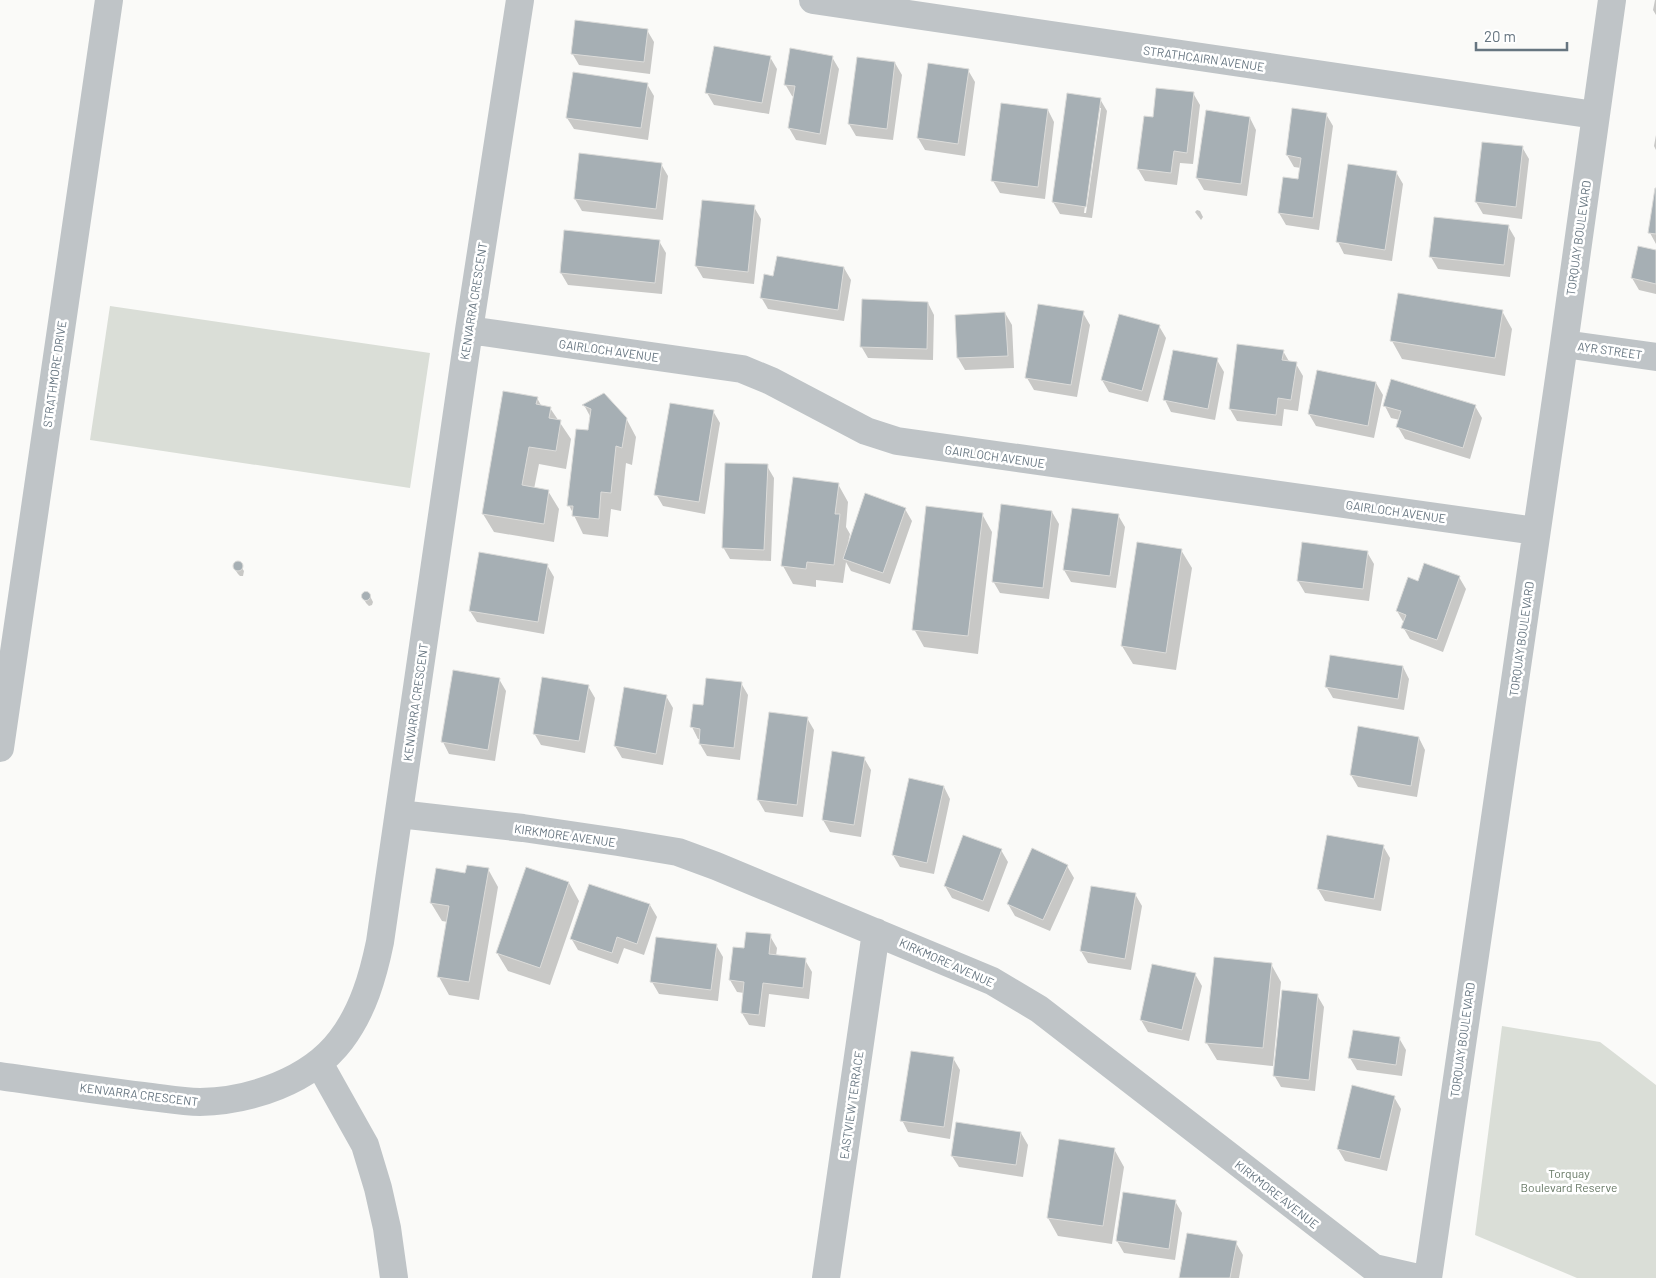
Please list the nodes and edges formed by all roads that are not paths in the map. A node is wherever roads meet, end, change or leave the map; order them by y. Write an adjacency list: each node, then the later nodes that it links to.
1 (109, 0): 10 (street, STRATHMORE DRIVE)
2 (520, 0): 6 (street, KENVARRA CRESCENT)
3 (813, 0): 5 (street, STRATHCAIRN AVENUE)
4 (1612, 0): 5 (street, TORQUAY BOULEVARD)
5 (1595, 115): 7 (street, TORQUAY BOULEVARD)
6 (469, 330): 9 (street, GAIRLOCH AVENUE); 11 (street, KENVARRA CRESCENT)
7 (1564, 344): 8 (street, AYR STREET); 9 (street, TORQUAY BOULEVARD)
8 (1656, 357)
9 (1536, 531): 18 (street, TORQUAY BOULEVARD)
10 (0, 748)
11 (399, 814): 12 (street, KIRKMORE AVENUE); 13 (street, KENVARRA CRESCENT)
12 (876, 932): 16 (street, EASTVIEW TERRACE); 17 (street, KIRKMORE AVENUE)
13 (319, 1064): 14 (street, KENVARRA CRESCENT); 15 (street)
14 (0, 1076)
15 (394, 1278)
16 (826, 1278)
17 (1418, 1278)
18 (1428, 1278)

